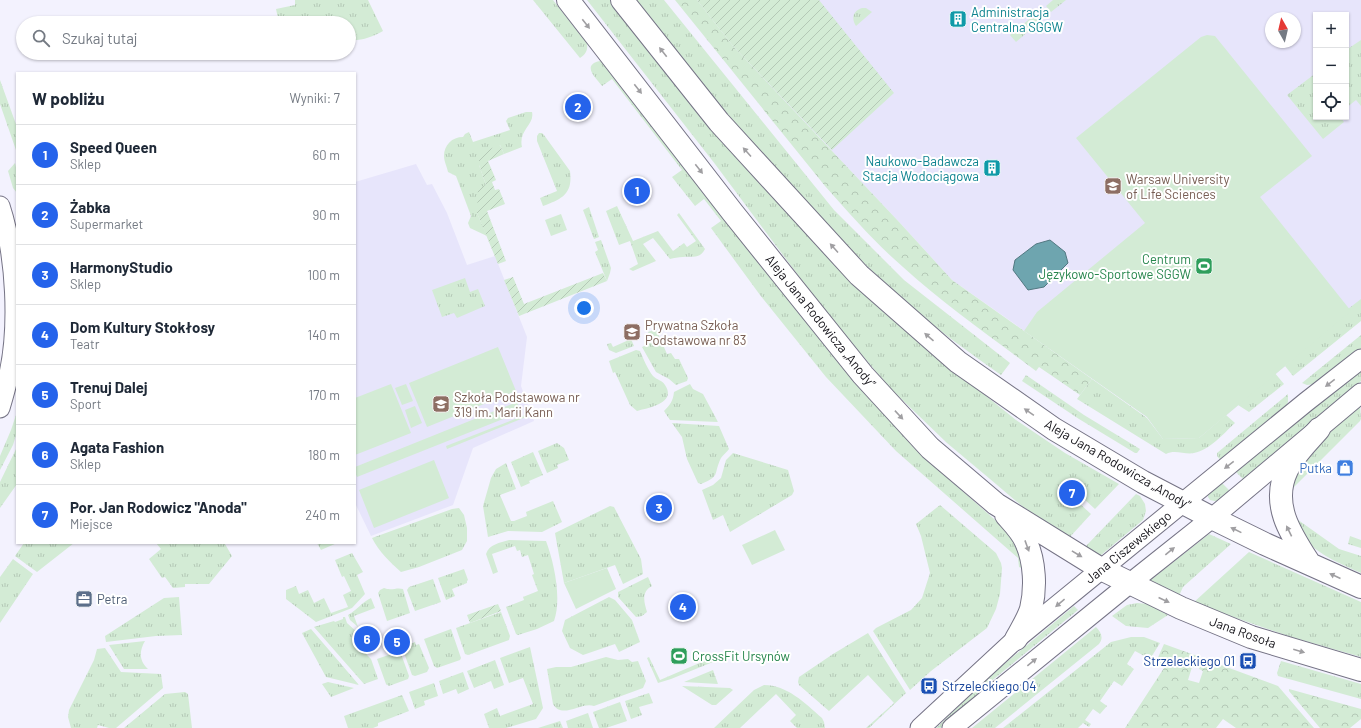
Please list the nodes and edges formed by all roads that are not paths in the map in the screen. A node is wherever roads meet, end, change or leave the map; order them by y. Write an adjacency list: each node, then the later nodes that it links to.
1 (568, 0): 9 (main road, Aleja Jana Rodowicza „Anody”, one-way to 9)
2 (622, 0): 8 (main road, Aleja Jana Rodowicza „Anody”, one-way to 2)
3 (0, 206): 6 (street)
4 (1361, 359): 8 (street, Jana Ciszewskiego, one-way to 8)
5 (1361, 394): 7 (street)
6 (0, 408)
7 (1319, 430): 10 (street); 11 (main road, one-way to 7)
8 (1183, 502): 10 (main road, Aleja Jana Rodowicza „Anody”); 12 (street, Jana Ciszewskiego)
9 (996, 504): 12 (main road, Aleja Jana Rodowicza „Anody”, one-way to 12); 15 (main road, one-way to 15)
10 (1212, 518): 11 (main road, one-way to 10); 13 (street, one-way to 10)
11 (1310, 564): 14 (main road, one-way to 11)
12 (1101, 569): 13 (main road, Aleja Jana Rodowicza „Anody”); 15 (street, Jana Ciszewskiego, one-way to 15)
13 (1129, 584): 16 (main road, Jana Rosoła, one-way to 16); 18 (street, one-way to 13)
14 (1361, 587)
15 (1016, 639): 17 (street, Jana Ciszewskiego)
16 (1361, 670)
17 (920, 728)
18 (952, 728)

